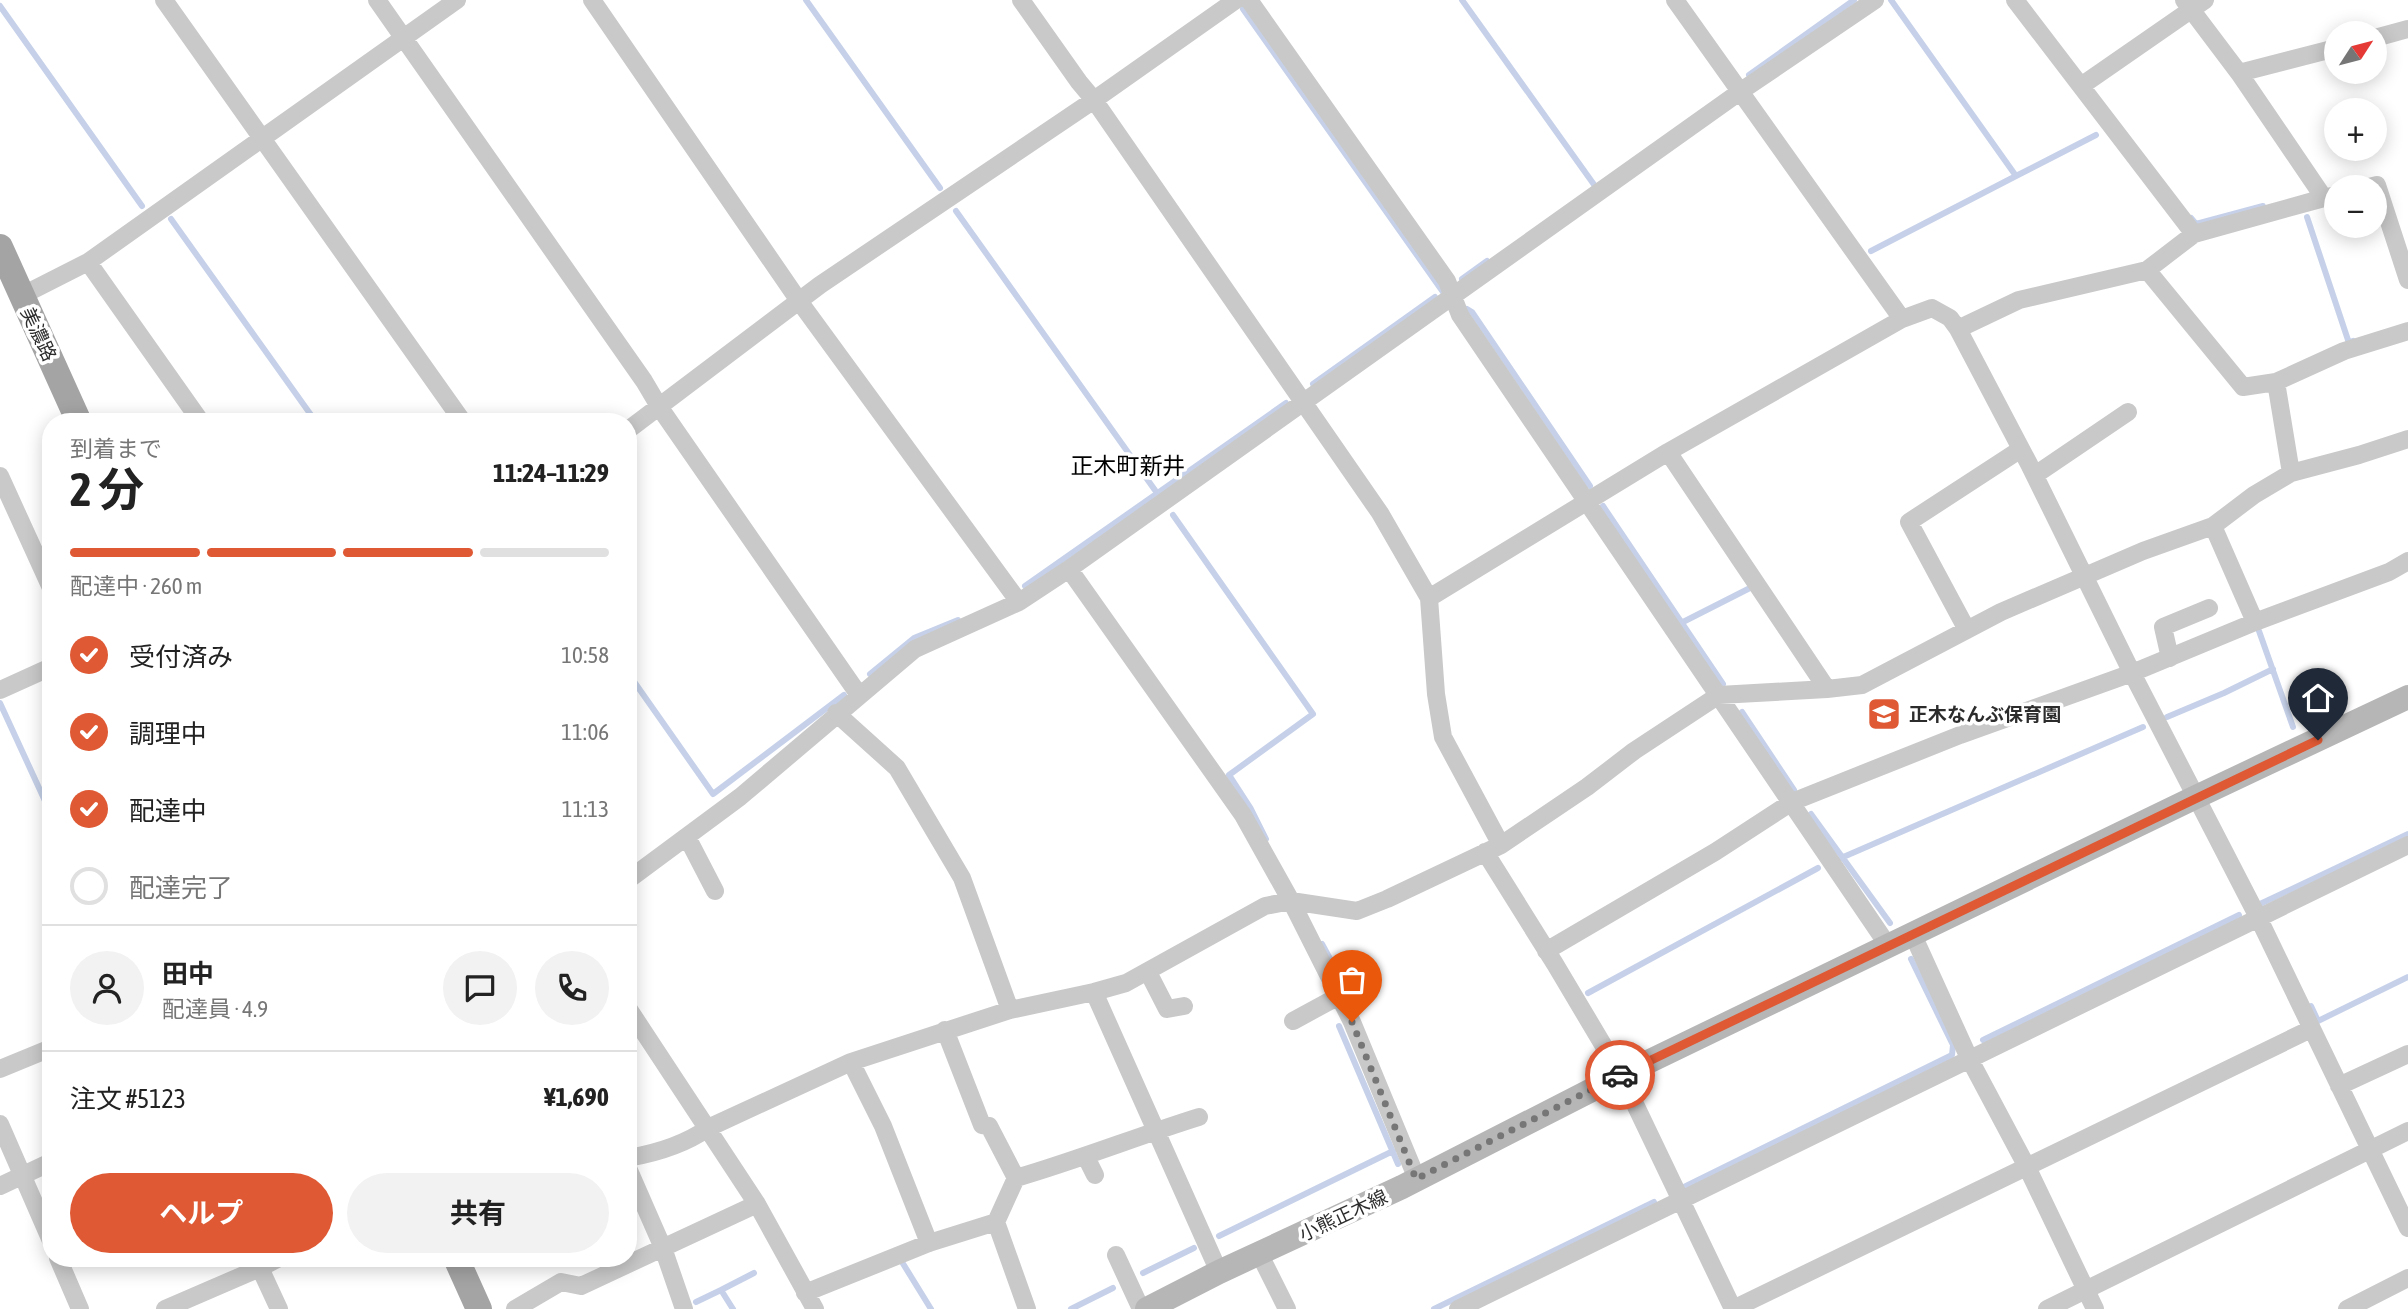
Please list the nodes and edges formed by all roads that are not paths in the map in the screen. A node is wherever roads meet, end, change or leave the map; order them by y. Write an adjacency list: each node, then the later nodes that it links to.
1 (164, 0): 20 (street)
2 (377, 0): 14 (street)
3 (457, 0): 14 (street)
4 (592, 0): 32 (street)
5 (1021, 0): 19 (street)
6 (1236, 0): 19 (street)
7 (1249, 0): 31 (street)
8 (1675, 0): 18 (street)
9 (1875, 0): 18 (street)
10 (2015, 0): 17 (street)
11 (2193, 3): 16 (street); 17 (street)
12 (2408, 29): 13 (street)
13 (2387, 35)
14 (402, 38): 20 (street); 38 (street)
15 (2324, 51): 16 (street)
16 (2239, 74): 21 (street)
17 (2081, 86): 25 (street)
18 (1741, 92): 31 (street); 33 (street)
19 (1094, 100): 32 (street); 37 (street)
20 (260, 139): 27 (street); 42 (street)
21 (2324, 189)
22 (2324, 199): 25 (street)
23 (2387, 205): 24 (street)
24 (2401, 232): 29 (street)
25 (2194, 234): 28 (street)
26 (2, 256): 30 (main road, 美濃路)
27 (88, 262): 30 (street); 41 (street)
28 (2147, 270): 34 (street); 36 (street)
29 (2408, 280)
30 (21, 296): 40 (main road, 美濃路)
31 (1453, 297): 37 (street); 50 (street)
32 (799, 301): 38 (street); 57 (street)
33 (1902, 319): 34 (street); 46 (street)
34 (1958, 329): 45 (street)
35 (2408, 331): 36 (street)
36 (2277, 382): 47 (street)
37 (1304, 400): 54 (street); 56 (street)
38 (660, 408): 43 (street); 66 (street)
39 (2128, 412): 48 (street)
40 (75, 413)
41 (195, 413)
42 (457, 413)
43 (637, 424)
44 (2408, 439): 47 (street)
45 (2021, 449): 48 (street); 60 (street)
46 (1668, 452): 50 (street); 64 (street)
47 (2291, 473): 51 (street)
48 (2035, 475): 55 (street)
49 (0, 476): 53 (street)
50 (1587, 501): 56 (street); 67 (street)
51 (2213, 527): 55 (street); 59 (street)
52 (2408, 561): 59 (street)
53 (42, 569)
54 (1069, 569): 57 (street); 77 (street)
55 (2085, 576): 60 (street); 63 (street)
56 (1429, 598): 74 (street)
57 (1019, 602): 66 (street)
58 (2209, 608): 61 (street)
59 (2255, 622): 61 (street)
60 (1967, 630): 64 (street)
61 (2170, 658): 63 (street)
62 (42, 671): 65 (street)
63 (2132, 673): 70 (street); 71 (street)
64 (1827, 689): 67 (street)
65 (0, 690)
66 (859, 695): 69 (street)
67 (1719, 695): 71 (street); 74 (street)
68 (2408, 697): 70 (main road, 小熊正木線)
69 (836, 713): 72 (street); 86 (street)
70 (2196, 797): 78 (street); 79 (main road, 小熊正木線)
71 (1792, 802): 80 (street); 81 (street)
72 (687, 836): 75 (street); 76 (street)
73 (2408, 845): 78 (street)
74 (1493, 848): 77 (street); 81 (street)
75 (637, 873)
76 (715, 891)
77 (1291, 901): 82 (street); 84 (street)
78 (2259, 919): 89 (street); 93 (street)
79 (1913, 935): 80 (main road, 小熊正木線); 93 (street)
80 (1889, 947): 96 (main road, 小熊正木線)
81 (1546, 951): 96 (street)
82 (1148, 972): 83 (street); 85 (street)
83 (1094, 992): 86 (street); 101 (street)
84 (1339, 996): 87 (street); 111 (street)
85 (1184, 1006)
86 (1010, 1010): 90 (street)
87 (1293, 1021)
88 (637, 1022): 100 (street)
89 (2311, 1029): 97 (street); 107 (street)
90 (945, 1030): 94 (street); 110 (street)
91 (42, 1052): 95 (street)
92 (2408, 1054): 97 (street)
93 (1969, 1058): 107 (street); 114 (street)
94 (851, 1062): 100 (street); 119 (street)
95 (0, 1069)
96 (1621, 1075): 111 (main road, 小熊正木線); 114 (street)
97 (2339, 1086): 103 (street)
98 (1199, 1117): 101 (street)
99 (0, 1124): 109 (street)
100 (708, 1128): 104 (street); 115 (street)
101 (1157, 1130): 105 (street); 128 (street)
102 (2408, 1132): 103 (street)
103 (2369, 1151): 118 (street); 130 (street)
104 (637, 1156)
105 (1086, 1157): 108 (street); 110 (street)
106 (42, 1166): 109 (street)
107 (2026, 1167): 130 (street); 144 (street)
108 (1095, 1175)
109 (21, 1176): 112 (street); 116 (street)
110 (1016, 1178): 117 (street)
111 (1416, 1179): 121 (main road, 小熊正木線)
112 (0, 1185)
113 (637, 1189): 120 (street)
114 (1680, 1200): 143 (street); 144 (street)
115 (757, 1204): 120 (street); 131 (street)
116 (42, 1222)
117 (996, 1222): 119 (street); 139 (street)
118 (2408, 1228)
119 (929, 1243): 131 (street)
120 (663, 1248): 123 (street); 137 (street)
121 (1259, 1253): 128 (main road, 小熊正木線); 142 (street)
122 (1116, 1255): 140 (street)
123 (637, 1260)
124 (62, 1267): 132 (street)
125 (460, 1267): 135 (main road)
126 (622, 1267): 136 (street)
127 (260, 1268): 133 (street); 134 (street)
128 (1219, 1272): 141 (main road, 小熊正木線)
129 (2408, 1278): 147 (street)
130 (2086, 1291): 145 (street); 146 (street)
131 (805, 1293): 138 (street)
132 (80, 1309)
133 (164, 1309)
134 (279, 1309)
135 (479, 1309)
136 (515, 1309)
137 (684, 1309)
138 (815, 1309)
139 (1027, 1309)
140 (1141, 1309)
141 (1147, 1309)
142 (1287, 1309)
143 (1458, 1309)
144 (1733, 1309)
145 (2048, 1309)
146 (2095, 1309)
147 (2347, 1309)

